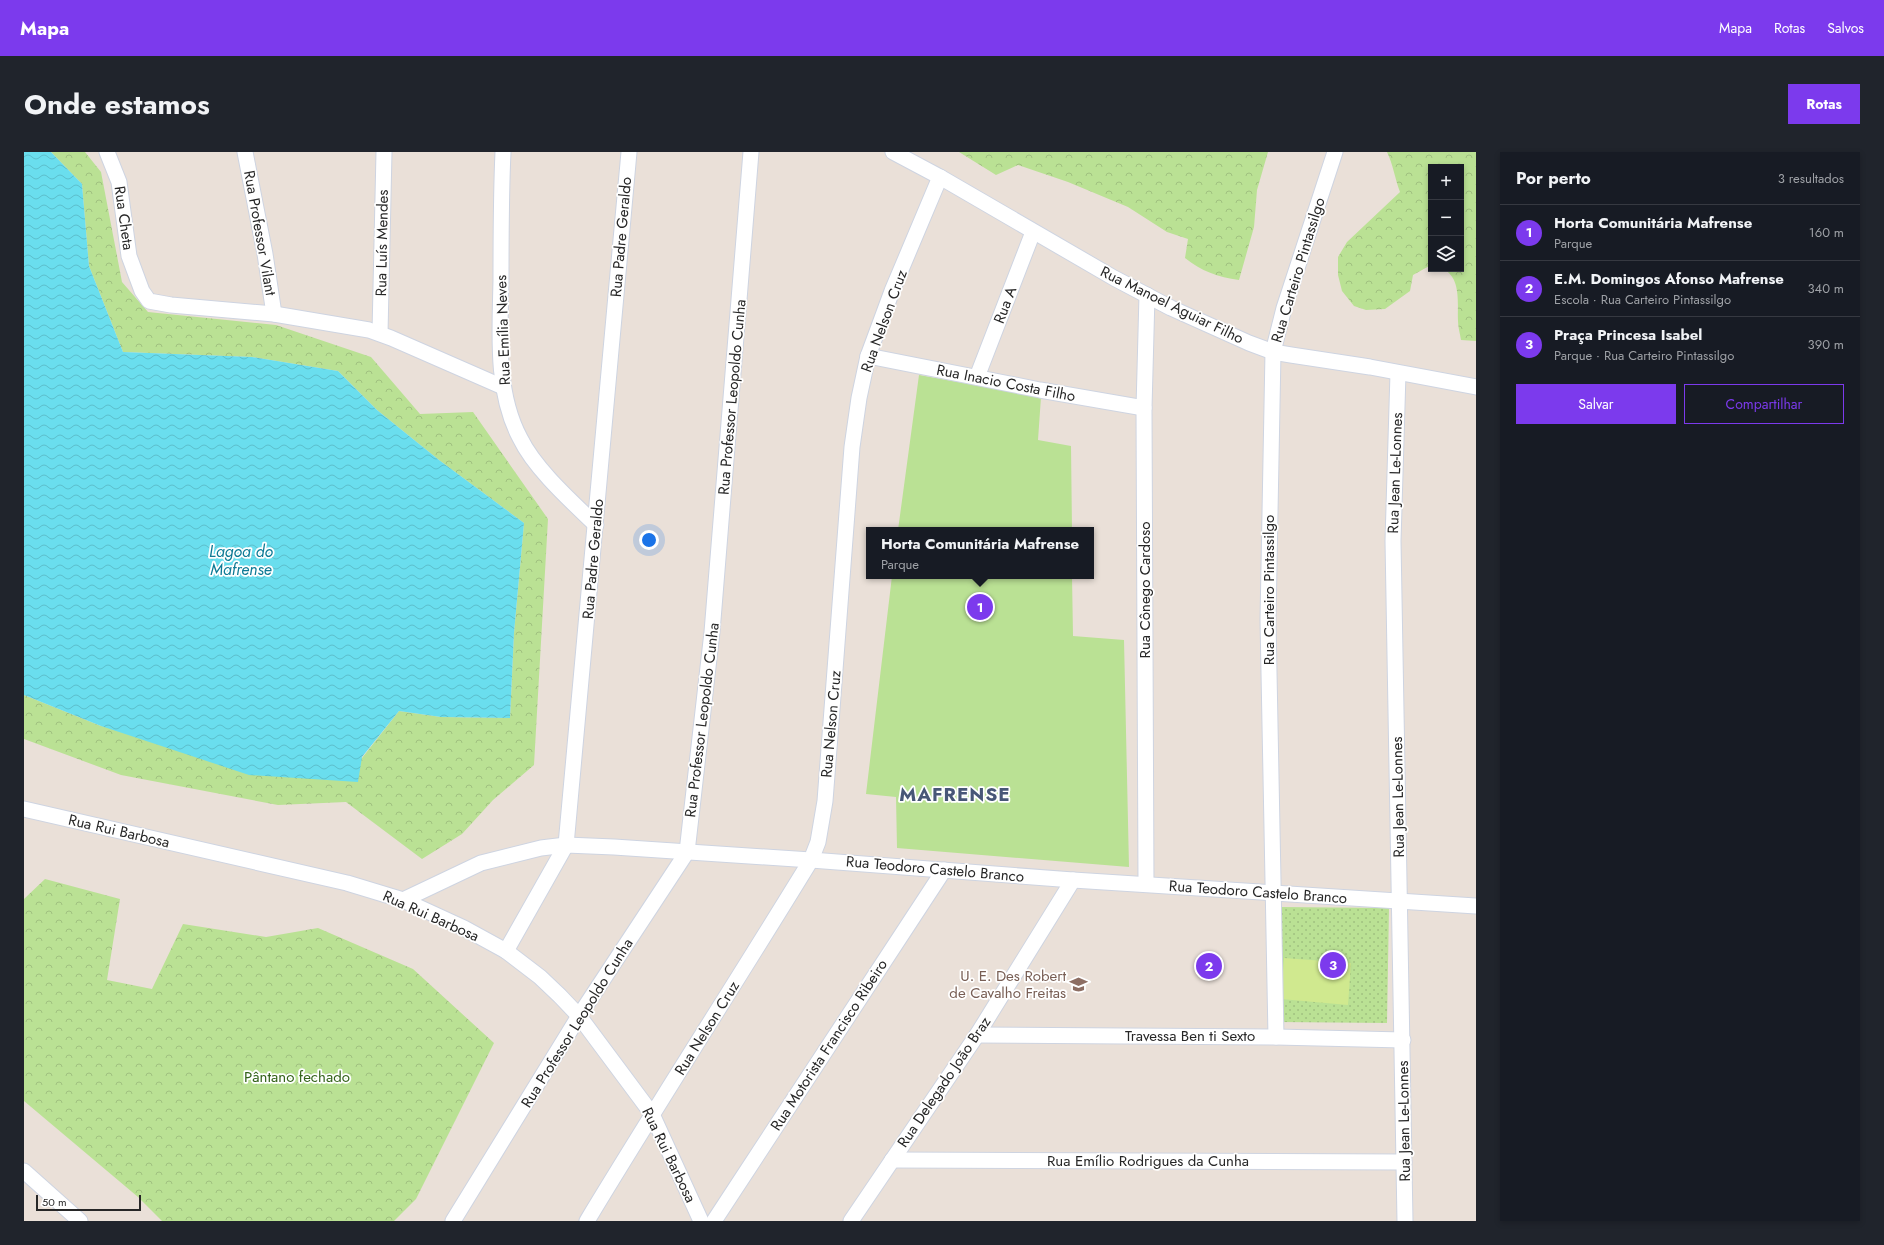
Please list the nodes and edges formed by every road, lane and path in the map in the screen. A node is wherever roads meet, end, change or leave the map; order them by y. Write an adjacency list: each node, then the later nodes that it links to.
1 (107, 152): 12 (street, Rua Cheta)
2 (245, 152): 12 (street, Rua Professor Vilant)
3 (384, 152): 13 (street, Rua Luís Mendes)
4 (503, 152): 18 (street, Rua Emília Neves)
5 (629, 152): 21 (street, Rua Padre Geraldo)
6 (751, 152): 24 (street, Rua Professor Leopoldo Cunha)
7 (893, 152): 9 (street, Rua Manoel Aguiar Filho)
8 (1335, 152): 14 (street, Rua Carteiro Pintassilgo)
9 (940, 177): 10 (street, Rua Manoel Aguiar Filho); 15 (street, Rua Nelson Cruz)
10 (1033, 232): 11 (street, Rua Manoel Aguiar Filho); 17 (street, Rua A)
11 (1148, 295): 14 (street, Rua Manoel Aguiar Filho); 20 (street, Rua Cônego Cardoso)
12 (274, 314): 13 (street, Rua Cheta)
13 (380, 333): 18 (street, Rua Cheta)
14 (1274, 352): 16 (street, Rua Manoel Aguiar Filho); 29 (street, Rua Carteiro Pintassilgo)
15 (868, 356): 17 (street, Rua Inacio Costa Filho); 25 (street, Rua Nelson Cruz)
16 (1398, 373): 19 (street, Rua Manoel Aguiar Filho); 31 (street, Rua Jean Le-Lonnes)
17 (977, 377): 20 (street, Rua Inacio Costa Filho)
18 (503, 387): 21 (street, Rua Emília Neves)
19 (1476, 387)
20 (1144, 408): 28 (street, Rua Cônego Cardoso)
21 (596, 525): 23 (street, Rua Padre Geraldo)
22 (24, 809): 30 (street, Rua Rui Barbosa)
23 (566, 845): 24 (street, Rua Teodoro Castelo Branco); 30 (street, Rua Teodoro Castelo Branco); 33 (street, Rua Padre Geraldo)
24 (687, 852): 25 (street, Rua Teodoro Castelo Branco); 34 (street, Rua Professor Leopoldo Cunha)
25 (811, 860): 26 (street, Rua Teodoro Castelo Branco); 38 (street, Rua Nelson Cruz)
26 (944, 870): 27 (street, Rua Teodoro Castelo Branco); 46 (street, Rua Motorista Francisco Ribeiro)
27 (1073, 880): 28 (street, Rua Teodoro Castelo Branco); 35 (street, Rua Delegado João Braz)
28 (1146, 884): 29 (street, Rua Teodoro Castelo Branco)
29 (1272, 892): 31 (street, Rua Teodoro Castelo Branco); 36 (street, Rua Carteiro Pintassilgo)
30 (403, 900): 33 (street, Rua Rui Barbosa)
31 (1400, 902): 32 (street, Rua Teodoro Castelo Branco); 37 (street, Rua Jean Le-Lonnes)
32 (1476, 906)
33 (506, 951): 34 (street, Rua Rui Barbosa)
34 (579, 1016): 38 (street, Rua Rui Barbosa); 43 (street, Rua Professor Leopoldo Cunha)
35 (978, 1035): 36 (street, Travessa Ben ti Sexto); 39 (street, Rua Delegado João Braz)
36 (1276, 1037): 37 (street, Travessa Ben ti Sexto)
37 (1402, 1040): 40 (street, Rua Jean Le-Lonnes)
38 (652, 1114): 44 (street, Rua Nelson Cruz); 45 (street, Rua Rui Barbosa)
39 (892, 1160): 40 (street, Rua Emílio Rodrigues da Cunha); 47 (street, Rua Delegado João Braz)
40 (1404, 1162): 48 (street, Rua Jean Le-Lonnes)
41 (24, 1170): 42 (street)
42 (80, 1221)
43 (453, 1221)
44 (587, 1221)
45 (701, 1221)
46 (714, 1221)
47 (851, 1221)
48 (1405, 1221)

